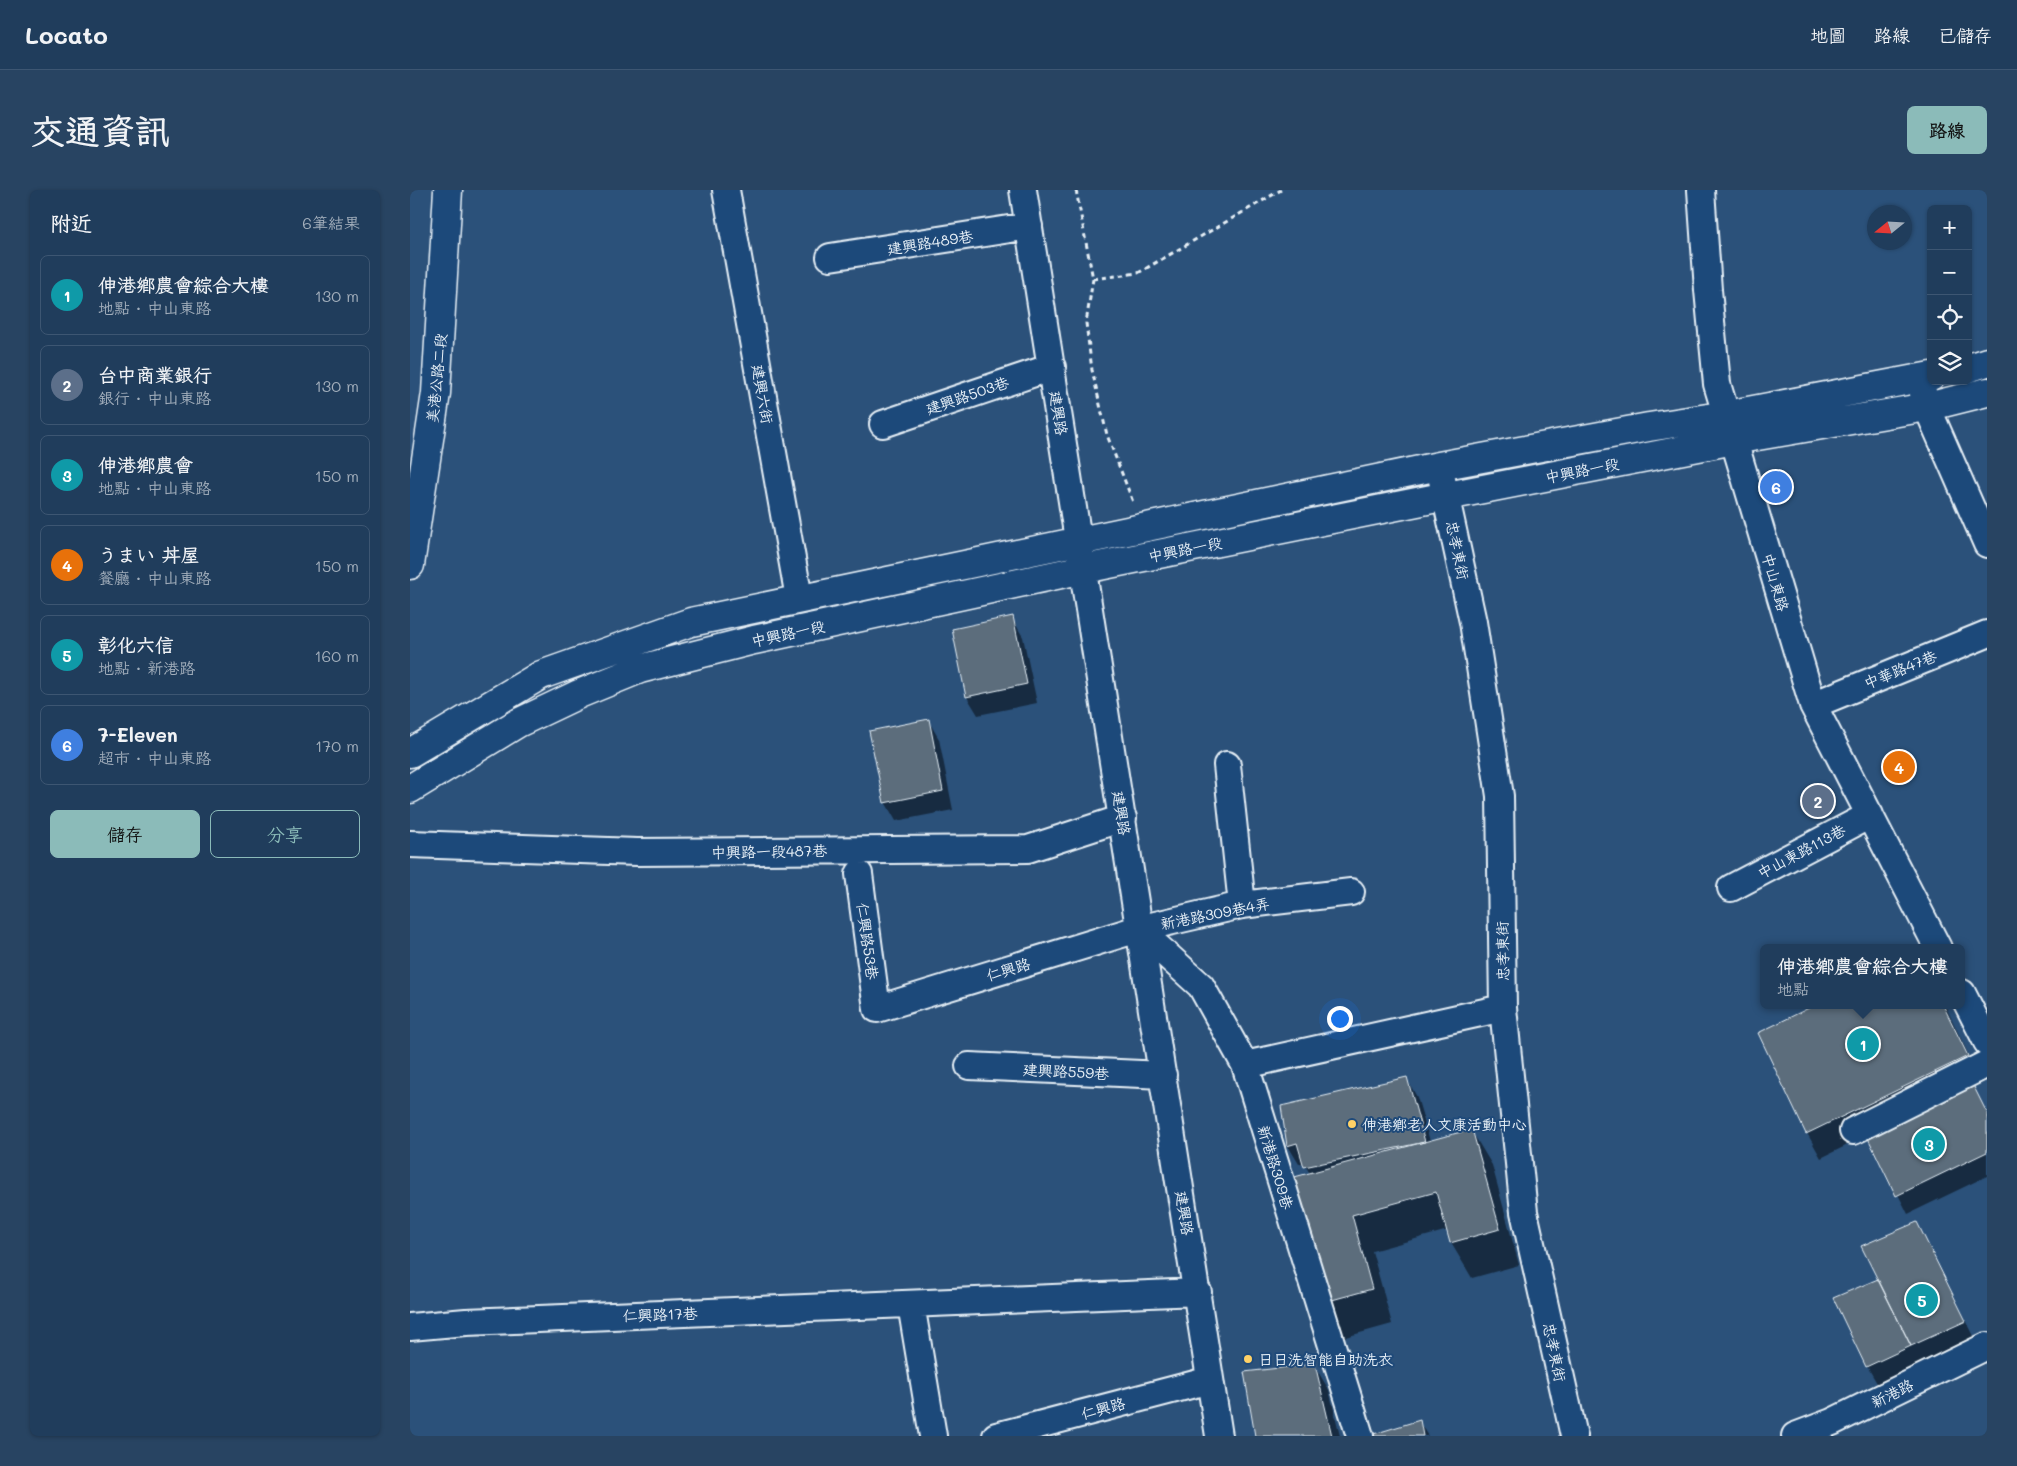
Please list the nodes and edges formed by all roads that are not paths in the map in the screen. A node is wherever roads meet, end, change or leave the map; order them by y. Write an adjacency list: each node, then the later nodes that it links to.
1 (448, 190): 19 (main road, 美港公路二段)
2 (726, 190): 21 (street, 建興六街)
3 (1023, 190): 5 (street, 建興路)
4 (1701, 190): 14 (street, 中山東路)
5 (1029, 226): 6 (street, 建興路489巷); 8 (street, 建興路)
6 (830, 257)
7 (1987, 362): 9 (main road)
8 (1052, 366): 13 (street, 建興路503巷); 17 (street, 建興路)
9 (1972, 367)
10 (1925, 377): 12 (street); 14 (main road, 中興路一段)
11 (1987, 392): 12 (main road, 中興路一段)
12 (1927, 407): 14 (main road, 中興路一段); 18 (street)
13 (883, 424)
14 (1730, 428): 15 (main road, 中興路一段); 16 (main road, 中興路一段); 23 (street, 中山東路)
15 (1439, 466): 16 (street, 忠孝東街); 17 (main road, 中興路一段)
16 (1447, 496): 20 (main road, 中興路一段); 37 (street, 忠孝東街)
17 (1079, 540): 20 (street, 建興路); 21 (main road, 中興路一段)
18 (1987, 544)
19 (410, 565)
20 (1084, 569): 26 (main road, 中興路一段); 28 (street, 建興路)
21 (799, 598): 24 (main road, 中興路一段)
22 (1987, 634): 23 (street, 中華路47巷)
23 (1813, 705): 27 (street, 中山東路)
24 (410, 753)
25 (1227, 765): 33 (street)
26 (410, 789)
27 (1870, 815): 31 (street, 中山東路113巷); 35 (street, 中山東路)
28 (1123, 818): 29 (street, 中興路一段487巷); 34 (street, 建興路)
29 (410, 844)
30 (859, 874): 38 (street, 仁興路53巷)
31 (1731, 888)
32 (1351, 892): 33 (street, 新港路309巷4弄)
33 (1242, 904): 34 (street, 新港路309巷4弄)
34 (1138, 929): 38 (street, 仁興路); 42 (street, 新港路309巷); 44 (street, 建興路)
35 (1936, 944)
36 (1965, 996): 39 (street)
37 (1503, 1008): 42 (street); 56 (street, 忠孝東街)
38 (877, 1009)
39 (1980, 1014): 40 (street)
40 (1987, 1042)
41 (1987, 1064): 45 (street)
42 (1245, 1065): 55 (street, 新港路309巷)
43 (969, 1066): 44 (street, 建興路559巷)
44 (1163, 1075): 46 (street, 建興路)
45 (1852, 1131)
46 (1198, 1292): 47 (street, 仁興路17巷); 50 (street, 建興路)
47 (911, 1304): 48 (street, 仁興路17巷); 52 (street)
48 (410, 1327)
49 (1987, 1346): 51 (street, 新港路)
50 (1210, 1380): 53 (street, 仁興路); 54 (street, 建興路)
51 (1836, 1429): 57 (street, 新港路)
52 (934, 1436)
53 (996, 1436)
54 (1220, 1436)
55 (1360, 1436)
56 (1574, 1436)
57 (1795, 1436)

